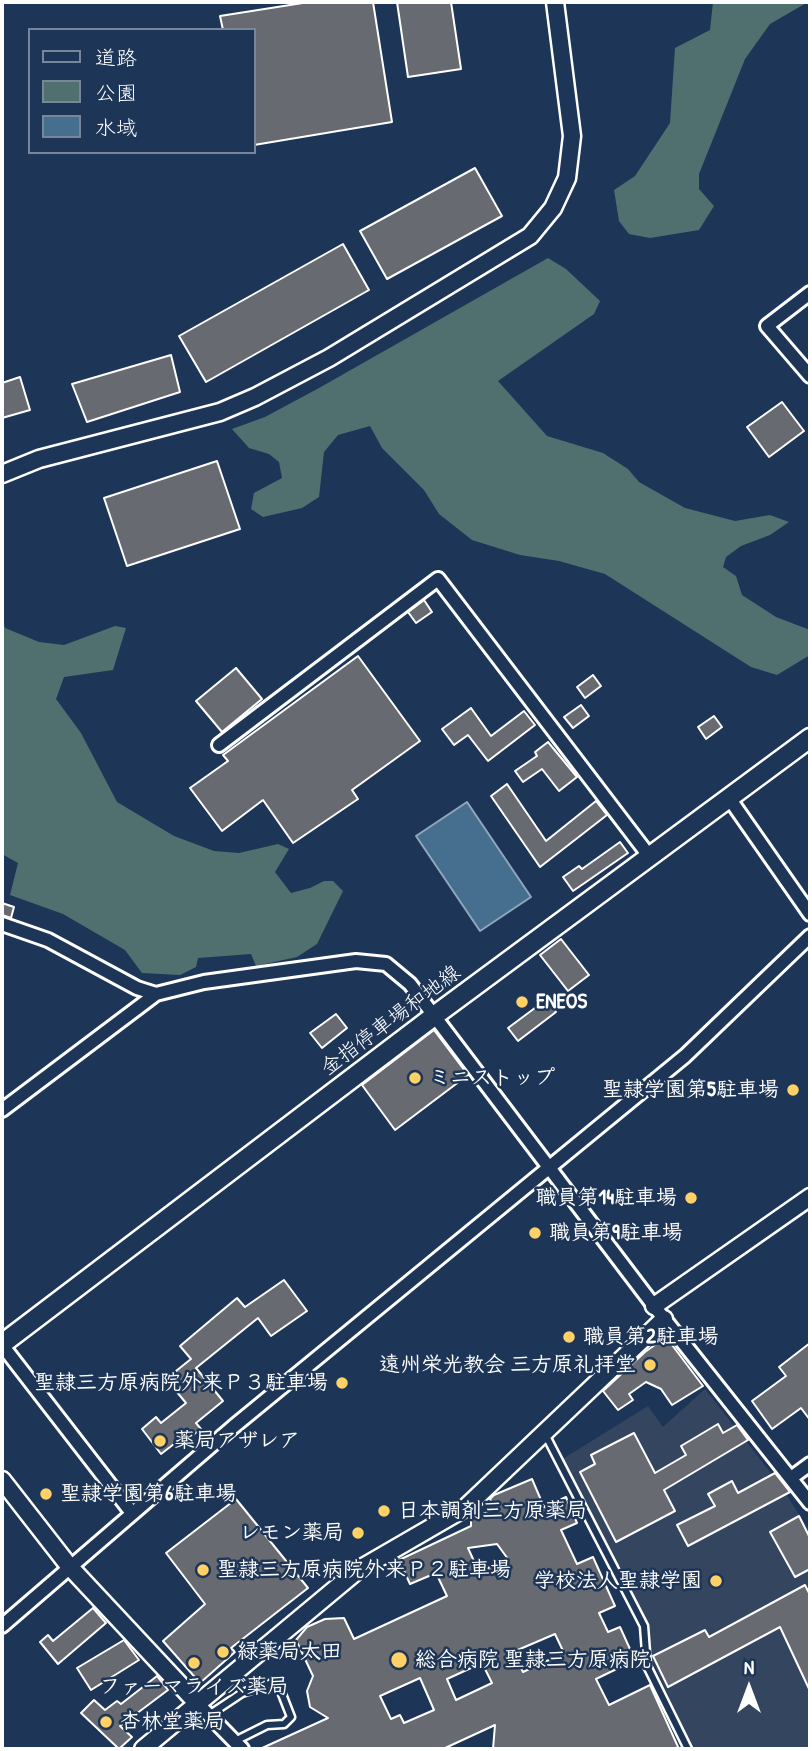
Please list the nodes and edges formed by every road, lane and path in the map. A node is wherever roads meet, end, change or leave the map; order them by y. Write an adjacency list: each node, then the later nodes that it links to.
1 (555, 2): 4 (street)
2 (810, 293): 3 (street)
3 (810, 376)
4 (2, 474)
5 (810, 738): 7 (main road, 金指停車場和地線)
6 (219, 745): 8 (street)
7 (729, 798): 8 (main road, 金指停車場和地線); 9 (street)
8 (650, 857): 13 (main road, 金指停車場和地線)
9 (810, 914)
10 (2, 924): 12 (street)
11 (810, 936): 15 (street)
12 (156, 994): 13 (street); 14 (street)
13 (434, 1016): 15 (street); 18 (main road, 金指停車場和地線)
14 (2, 1110)
15 (548, 1166): 17 (street); 24 (street)
16 (810, 1197): 17 (street)
17 (659, 1313): 19 (street); 21 (street)
18 (2, 1345): 24 (street)
19 (544, 1433): 27 (street); 31 (lane)
20 (810, 1464): 21 (street)
21 (791, 1478): 23 (street)
22 (2, 1479): 25 (street)
23 (810, 1503)
24 (132, 1513): 25 (street)
25 (69, 1566): 26 (street); 27 (street)
26 (2, 1626)
27 (197, 1703): 28 (street); 30 (street)
28 (209, 1715): 29 (street); 29 (lane)
29 (238, 1745)
30 (144, 1749)
31 (688, 1749)

